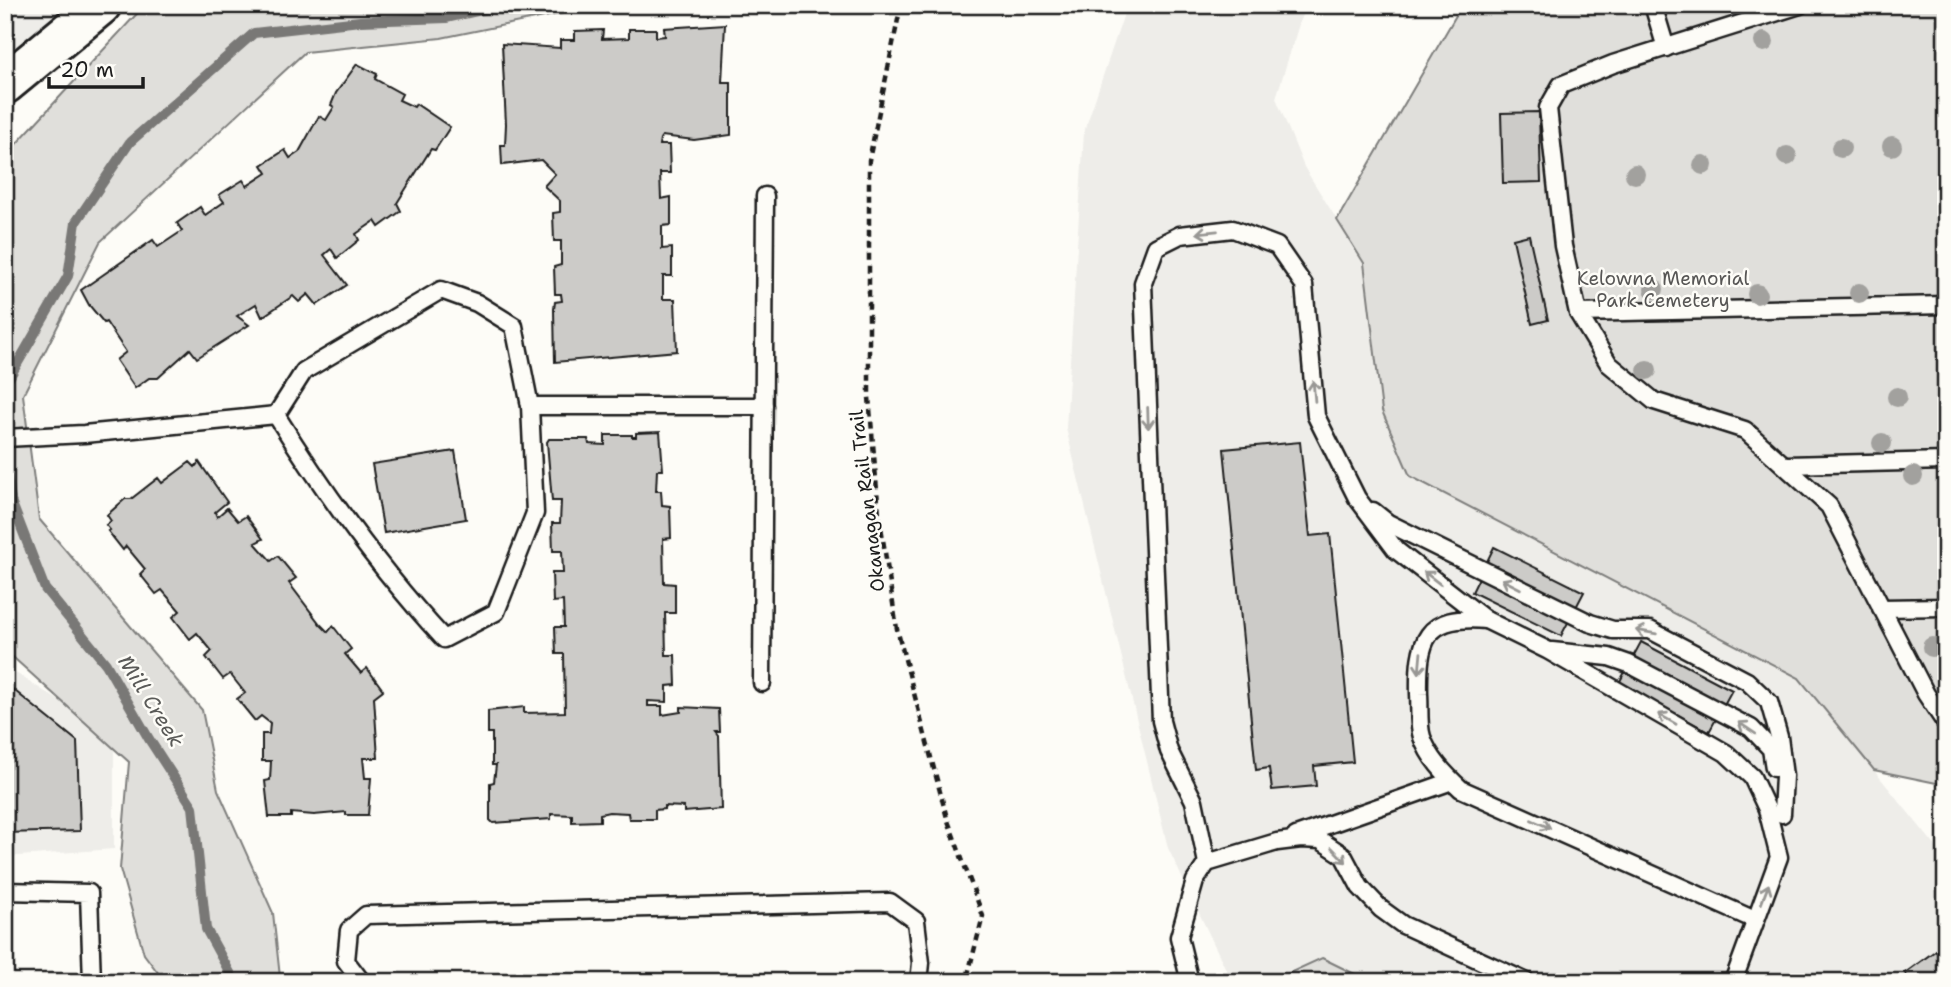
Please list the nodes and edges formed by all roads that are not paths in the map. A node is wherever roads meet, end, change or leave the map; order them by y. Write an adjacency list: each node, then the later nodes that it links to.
1 (101, 5): 5 (street)
2 (1653, 5): 4 (lane)
3 (1800, 5): 4 (lane)
4 (1666, 48): 8 (lane)
5 (5, 84)
6 (765, 196): 10 (lane)
7 (1946, 305): 8 (lane)
8 (1578, 313): 14 (lane)
9 (530, 406): 10 (lane); 11 (lane); 11 (lane)
10 (764, 406): 20 (lane)
11 (276, 415): 12 (lane)
12 (5, 438)
13 (1946, 461): 14 (lane)
14 (1787, 465): 17 (lane)
15 (1357, 498): 18 (lane, one-way to 15); 23 (lane, one-way to 15); 26 (lane, one-way to 26)
16 (1946, 607): 17 (lane)
17 (1881, 608): 21 (lane)
18 (1486, 620): 19 (lane); 22 (lane, one-way to 22)
19 (1547, 650): 23 (lane, one-way to 19); 25 (lane, one-way to 19)
20 (762, 683)
21 (1946, 724)
22 (1452, 781): 24 (lane); 28 (lane, one-way to 28)
23 (1782, 814): 25 (lane)
24 (1277, 842): 26 (lane); 33 (lane, one-way to 33)
25 (1779, 857): 28 (lane, one-way to 25)
26 (1207, 863): 32 (lane)
27 (5, 891): 29 (lane)
28 (1755, 920): 34 (lane)
29 (92, 982)
30 (362, 982): 31 (lane)
31 (919, 982)
32 (1190, 982)
33 (1527, 982)
34 (1733, 982)

